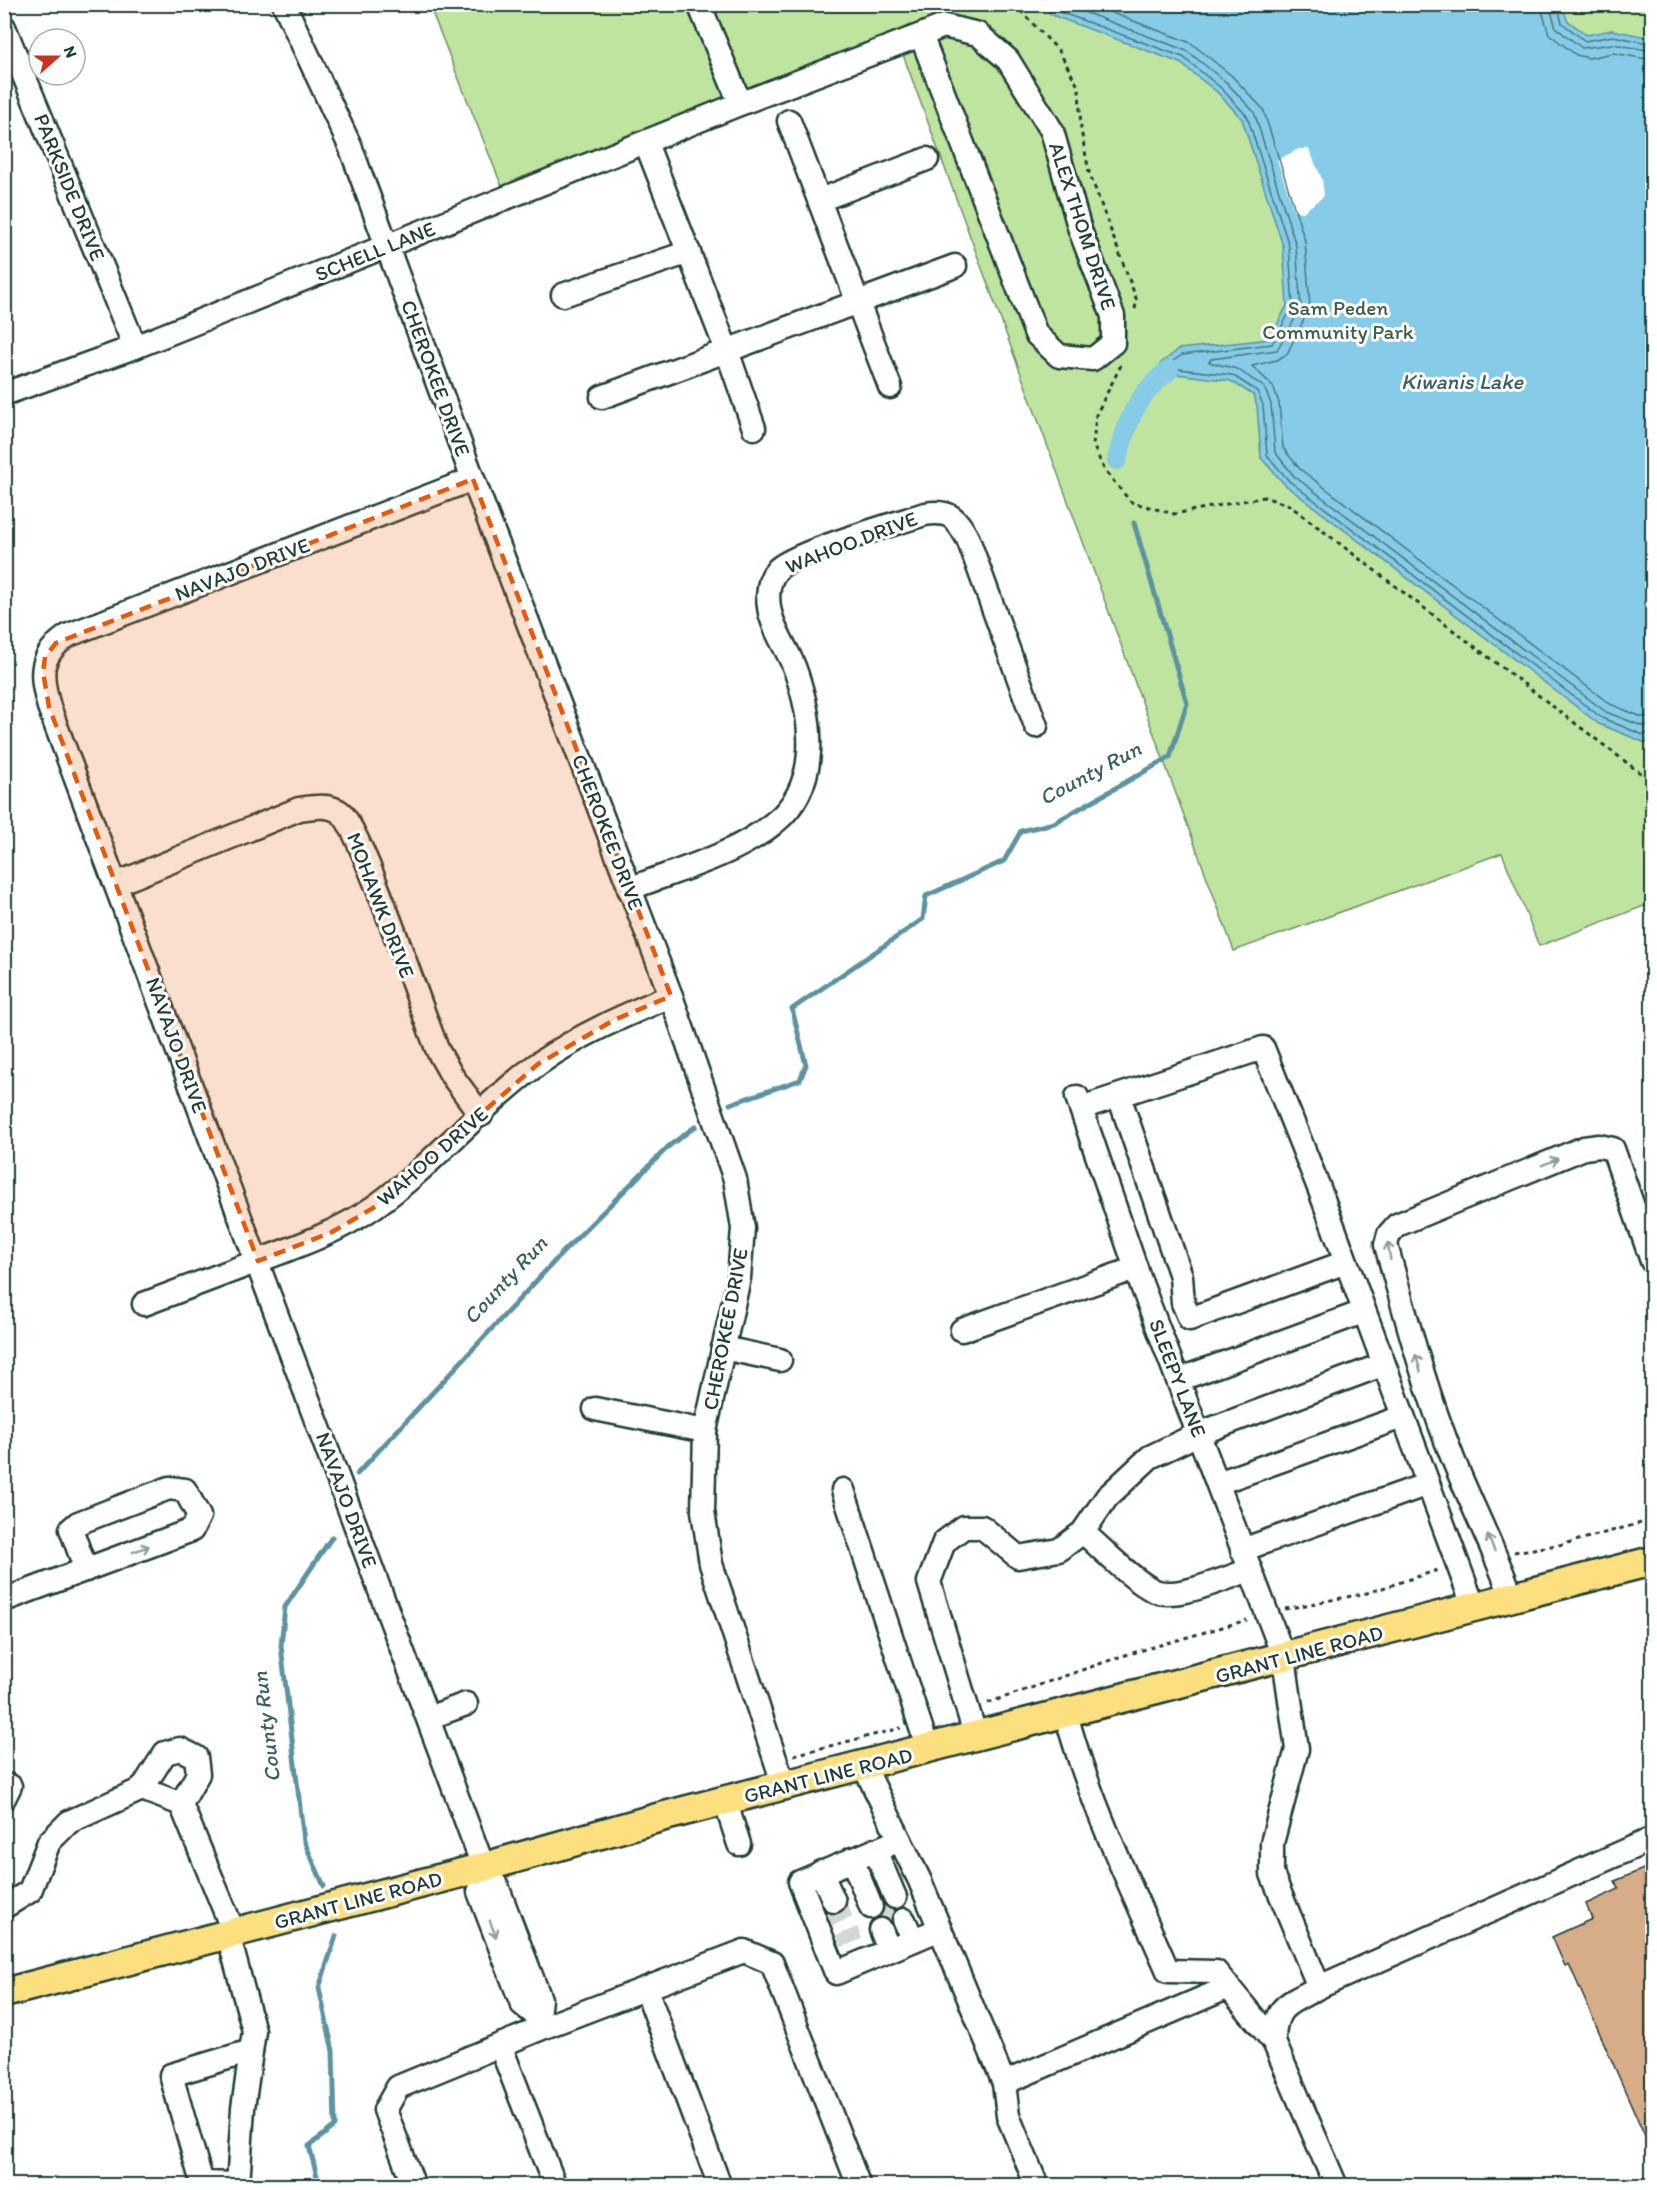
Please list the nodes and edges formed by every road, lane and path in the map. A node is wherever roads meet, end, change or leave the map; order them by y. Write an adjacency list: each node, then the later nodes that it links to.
1 (284, 4): 11 (street, CHEROKEE DRIVE)
2 (699, 4): 6 (street)
3 (1014, 4): 16 (path)
4 (4, 27): 17 (street, PARKSIDE DRIVE)
5 (921, 35): 5 (street, ALEX THOM DRIVE); 6 (street, ALEX THOM DRIVE)
6 (742, 103): 8 (street, SCHELL LANE)
7 (789, 121): 10 (street)
8 (646, 143): 11 (street, SCHELL LANE); 12 (street)
9 (927, 159): 10 (street)
10 (820, 200): 15 (street)
11 (388, 246): 17 (street, SCHELL LANE); 24 (street, CHEROKEE DRIVE)
12 (689, 252): 14 (street); 18 (street)
13 (955, 266): 15 (street)
14 (563, 295)
15 (860, 301): 18 (street); 20 (street)
16 (1134, 318)
17 (135, 347): 21 (street, SCHELL LANE)
18 (728, 351): 22 (street); 23 (street)
19 (1125, 357): 26 (path)
20 (890, 387)
21 (4, 394)
22 (602, 398)
23 (754, 428)
24 (473, 479): 27 (street, NAVAJO DRIVE); 28 (street, CHEROKEE DRIVE)
25 (1036, 726): 28 (street, WAHOO DRIVE)
26 (1653, 777)
27 (116, 884): 31 (street, MOHAWK DRIVE); 32 (street, NAVAJO DRIVE)
28 (629, 889): 29 (street, CHEROKEE DRIVE)
29 (671, 996): 31 (street, WAHOO DRIVE); 39 (street, CHEROKEE DRIVE)
30 (1119, 1096): 34 (street); 34 (street); 35 (street, SLEEPY LANE)
31 (481, 1115): 32 (street, WAHOO DRIVE)
32 (258, 1261): 36 (street, WAHOO DRIVE); 64 (street, NAVAJO DRIVE)
33 (1653, 1261): 52 (street, one-way to 33)
34 (1346, 1262): 37 (street)
35 (1136, 1268): 38 (street); 42 (street, SLEEPY LANE)
36 (144, 1304)
37 (1364, 1312): 41 (street); 42 (street)
38 (962, 1330)
39 (723, 1348): 40 (street); 45 (street, CHEROKEE DRIVE)
40 (780, 1360)
41 (1382, 1365): 44 (street); 46 (street)
42 (1178, 1380): 46 (street, SLEEPY LANE)
43 (595, 1409): 45 (street, CHEROKEE DRIVE)
44 (1402, 1417): 47 (street); 48 (street)
45 (705, 1431): 69 (street, CHEROKEE DRIVE)
46 (1198, 1434): 47 (street, SLEEPY LANE); 51 (street)
47 (1218, 1483): 53 (street, SLEEPY LANE)
48 (1428, 1484): 53 (street); 55 (street)
49 (843, 1490): 66 (street)
50 (1653, 1520): 52 (path)
51 (1083, 1532): 53 (street); 65 (street)
52 (1496, 1554): 57 (street)
53 (1246, 1560): 60 (street, SLEEPY LANE)
54 (1653, 1561): 57 (main road, GRANT LINE ROAD)
55 (1458, 1564): 59 (street); 60 (path)
56 (87, 1570): 56 (street, one-way to 56); 58 (street)
57 (1512, 1598): 59 (main road, GRANT LINE ROAD)
58 (4, 1600)
59 (1474, 1608): 61 (main road, GRANT LINE ROAD)
60 (1267, 1615): 61 (street, SLEEPY LANE); 65 (path)
61 (1284, 1658): 63 (main road, GRANT LINE ROAD); 85 (street, SLEEPY LANE)
62 (466, 1704): 64 (street)
63 (1066, 1714): 65 (main road, GRANT LINE ROAD); 84 (street)
64 (428, 1718): 77 (street, NAVAJO DRIVE)
65 (972, 1723): 66 (main road, GRANT LINE ROAD)
66 (924, 1736): 67 (path); 68 (main road, GRANT LINE ROAD)
67 (791, 1756)
68 (864, 1766): 69 (main road, GRANT LINE ROAD); 74 (street)
69 (784, 1786): 71 (main road, GRANT LINE ROAD)
70 (142, 1789): 72 (street); 72 (street); 81 (street)
71 (725, 1801): 75 (street); 77 (main road, GRANT LINE ROAD)
72 (181, 1804): 83 (street)
73 (1653, 1839): 85 (street)
74 (900, 1840): 76 (street); 82 (street)
75 (739, 1844)
76 (863, 1855): 78 (street); 79 (street)
77 (485, 1871): 83 (main road, GRANT LINE ROAD); 88 (street, NAVAJO DRIVE)
78 (815, 1874): 80 (street); 82 (street)
79 (883, 1902)
80 (827, 1904)
81 (4, 1907)
82 (940, 1929): 92 (street)
83 (231, 1933): 87 (main road, GRANT LINE ROAD); 91 (street)
84 (1229, 1986): 89 (street); 92 (street)
85 (1319, 1987): 89 (street)
86 (646, 1989): 88 (street); 96 (street); 97 (street)
87 (4, 1993)
88 (540, 2023): 90 (street)
89 (1274, 2042): 99 (street)
90 (500, 2045): 94 (street); 95 (street)
91 (251, 2051): 93 (street); 93 (street)
92 (1004, 2083): 98 (street)
93 (238, 2185)
94 (414, 2186)
95 (555, 2186)
96 (720, 2186)
97 (859, 2186)
98 (1037, 2186)
99 (1336, 2186)

